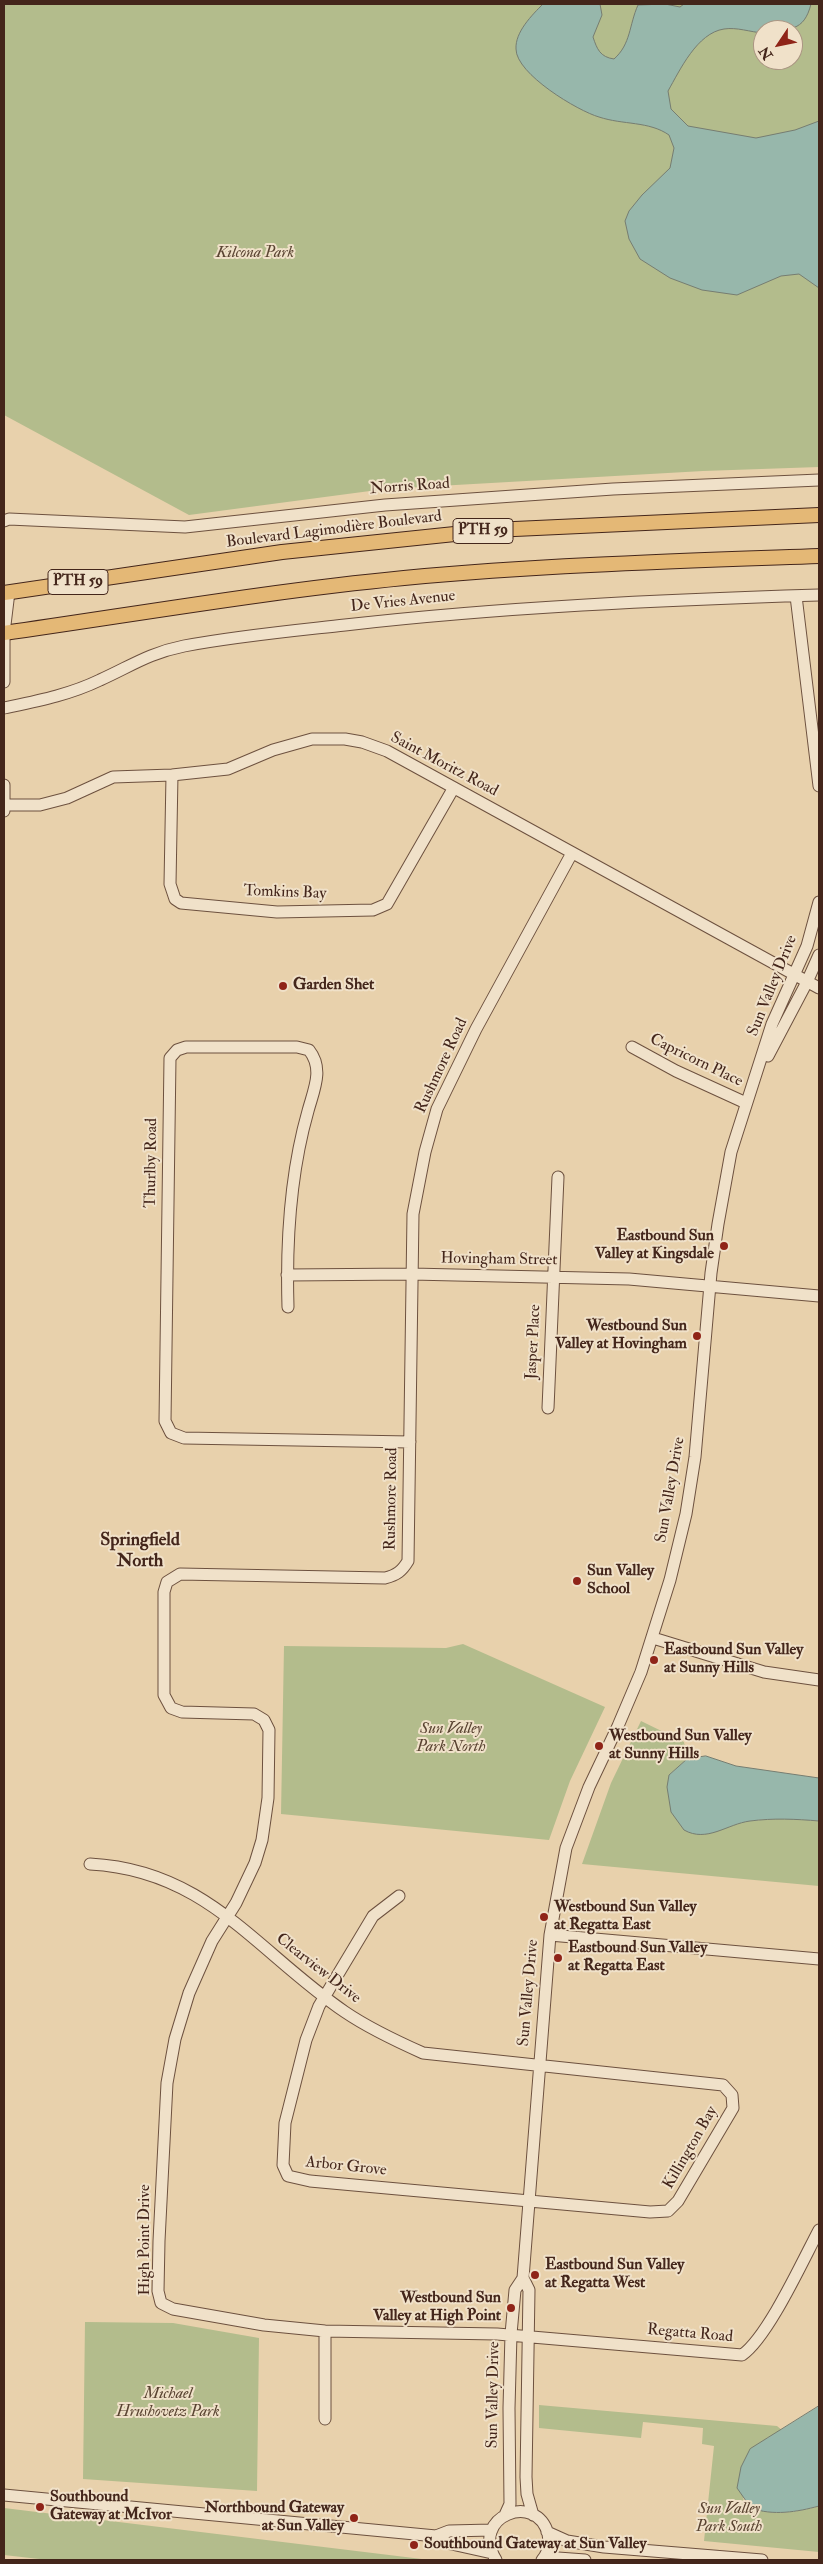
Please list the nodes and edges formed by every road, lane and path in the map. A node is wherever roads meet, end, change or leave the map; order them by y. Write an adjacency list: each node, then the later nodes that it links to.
1 (819, 480): 3 (street, Norris Road)
2 (819, 515): 5 (main road, Boulevard Lagimodière Boulevard / PTH 59)
3 (4, 521)
4 (819, 556): 8 (main road, PTH 59)
5 (6, 592): 8 (street)
6 (796, 596): 7 (street, De Vries Avenue); 10 (street, De Vries Avenue); 13 (street)
7 (819, 598)
8 (4, 633): 9 (street)
9 (4, 682)
10 (4, 708)
11 (172, 775): 14 (street, Saint Moritz Road); 14 (street, Tomkins Bay); 15 (street, Saint Moritz Road)
12 (4, 785): 15 (street)
13 (819, 786)
14 (452, 789): 17 (street, Saint Moritz Road)
15 (4, 805): 16 (street)
16 (4, 812)
17 (572, 853): 20 (street, Saint Moritz Road); 27 (street, Rushmore Road)
18 (819, 902): 20 (street, Sun Valley Drive)
19 (819, 955): 21 (street, Sun Valley Drive)
20 (795, 974): 21 (street, Saint Moritz Road); 24 (street, Sun Valley Drive)
21 (808, 982): 22 (street, Saint Moritz Road); 24 (street, Sun Valley Drive)
22 (819, 988)
23 (632, 1047): 25 (street, Capricorn Place)
24 (754, 1082): 25 (street, Sun Valley Drive)
25 (746, 1103): 30 (street, Sun Valley Drive)
26 (558, 1177): 29 (street, Jasper Place)
27 (412, 1274): 28 (street, Hovingham Street); 29 (street, Hovingham Street); 34 (street, Rushmore Road)
28 (287, 1275): 32 (street, Thurlby Road); 34 (street, Thurlby Road)
29 (554, 1278): 30 (street, Hovingham Street); 33 (street, Jasper Place)
30 (710, 1286): 31 (street, Hovingham Street); 35 (street, Sun Valley Drive)
31 (819, 1296)
32 (288, 1307)
33 (548, 1408)
34 (410, 1442): 39 (street, Rushmore Road)
35 (653, 1638): 36 (street); 40 (street, Sun Valley Drive)
36 (819, 1680)
37 (90, 1864): 39 (street, Clearview Drive)
38 (399, 1896): 42 (street)
39 (226, 1918): 42 (street, Clearview Drive); 47 (street, High Point Drive)
40 (550, 1935): 41 (street); 43 (street, Sun Valley Drive)
41 (819, 1959)
42 (324, 1996): 43 (street, Clearview Drive); 44 (street, Arbor Grove)
43 (539, 2067): 44 (street, Sun Valley Drive); 44 (street, Killington Bay)
44 (528, 2202): 46 (street, Sun Valley Drive)
45 (819, 2230): 48 (street, Regatta Road)
46 (523, 2278): 48 (street, Sun Valley Drive); 48 (street, Sun Valley Drive)
47 (325, 2331): 48 (street, High Point Drive); 49 (street)
48 (519, 2335): 51 (street, Sun Valley Drive); 52 (street, Sun Valley Drive)
49 (325, 2419)
50 (4, 2495): 55 (street)
51 (505, 2515): 52 (street); 53 (street)
52 (533, 2515): 54 (street)
53 (492, 2530): 55 (street); 56 (street)
54 (548, 2532): 57 (street); 60 (street)
55 (436, 2536): 56 (street)
56 (494, 2557)
57 (542, 2560)
58 (547, 2560): 59 (street)
59 (585, 2560)
60 (762, 2560)

